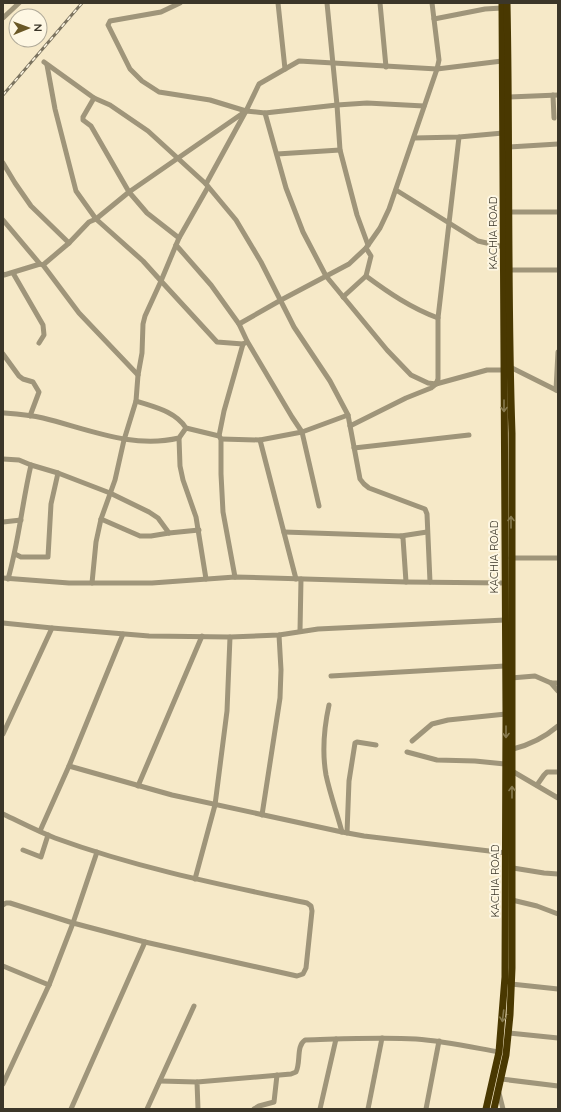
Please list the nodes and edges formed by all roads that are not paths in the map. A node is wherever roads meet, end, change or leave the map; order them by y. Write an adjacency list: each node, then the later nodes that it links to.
1 (19, 3): 8 (street)
2 (180, 3): 20 (street)
3 (278, 3): 13 (street)
4 (327, 3): 11 (street)
5 (380, 3): 12 (street)
6 (432, 3): 9 (street)
7 (504, 5): 9 (street); 10 (highway, KACHIA ROAD); 16 (highway, KACHIA ROAD)
8 (3, 18)
9 (434, 19): 14 (street)
10 (502, 61): 14 (street); 23 (highway, KACHIA ROAD)
11 (333, 64): 12 (street); 13 (street); 18 (street)
12 (386, 67): 14 (street)
13 (285, 69): 20 (street)
14 (437, 69): 19 (street)
15 (556, 95): 16 (street); 22 (street)
16 (509, 97): 27 (highway, KACHIA ROAD)
17 (94, 98): 30 (street); 34 (street); 37 (street)
18 (337, 105): 19 (street); 21 (street); 28 (street)
19 (424, 106): 25 (street)
20 (246, 111): 21 (street); 30 (street); 32 (street)
21 (265, 113): 29 (street)
22 (554, 118)
23 (503, 133): 24 (street); 44 (highway, KACHIA ROAD)
24 (459, 137): 25 (street); 39 (street)
25 (414, 138): 33 (street)
26 (558, 144): 27 (street)
27 (509, 147): 35 (highway, KACHIA ROAD)
28 (340, 150): 29 (street); 43 (street)
29 (277, 154): 50 (street)
30 (179, 158): 32 (street); 34 (street)
31 (3, 163): 41 (street)
32 (207, 185): 40 (street); 54 (street)
33 (396, 190): 39 (street); 43 (street)
34 (129, 192): 37 (street); 40 (street)
35 (510, 212): 36 (street); 46 (highway, KACHIA ROAD)
36 (558, 212)
37 (96, 219): 41 (street); 52 (street)
38 (3, 220): 45 (street)
39 (450, 222): 44 (street); 55 (street)
40 (178, 238): 42 (street)
41 (69, 244): 45 (street)
42 (176, 245): 52 (street); 56 (street)
43 (367, 246): 50 (street); 51 (street)
44 (504, 247): 61 (highway, KACHIA ROAD)
45 (42, 264): 48 (street); 63 (street)
46 (510, 270): 47 (street); 61 (highway, KACHIA ROAD)
47 (558, 270)
48 (13, 273): 49 (street); 57 (street)
49 (3, 275)
50 (326, 276): 53 (street); 54 (street)
51 (366, 276): 53 (street); 55 (street)
52 (161, 281): 58 (street); 63 (street)
53 (343, 297): 64 (street)
54 (281, 300): 56 (street); 69 (street)
55 (438, 318): 64 (street)
56 (239, 324): 58 (street)
57 (40, 342)
58 (245, 343): 73 (street); 75 (street)
59 (558, 352): 62 (street)
60 (3, 354): 70 (street)
61 (507, 368): 64 (street); 65 (highway, KACHIA ROAD); 66 (street)
62 (557, 374): 66 (street)
63 (138, 375): 67 (street)
64 (436, 384): 71 (street)
65 (507, 384): 94 (highway, KACHIA ROAD, one-way to 65); 103 (highway, KACHIA ROAD, one-way to 103)
66 (557, 390)
67 (136, 401): 72 (street); 77 (street)
68 (3, 413): 70 (street)
69 (348, 415): 71 (street); 73 (street)
70 (30, 416): 77 (street)
71 (350, 426): 79 (street)
72 (186, 428): 75 (street); 76 (street)
73 (302, 432): 78 (street); 84 (street)
74 (469, 435): 79 (street)
75 (220, 437): 78 (street); 96 (street)
76 (179, 438): 77 (street); 88 (street)
77 (124, 440): 83 (street)
78 (260, 440): 89 (street)
79 (354, 448): 90 (street)
80 (3, 459): 81 (street)
81 (32, 466): 82 (street); 86 (street)
82 (58, 473): 83 (street); 93 (street)
83 (110, 493): 85 (street); 91 (street)
84 (319, 506)
85 (101, 519): 91 (street); 102 (street)
86 (21, 520): 87 (street); 93 (street)
87 (3, 522)
88 (199, 530): 91 (street); 98 (street)
89 (284, 532): 92 (street); 99 (street)
90 (427, 532): 92 (street); 101 (street)
91 (169, 533)
92 (401, 536): 100 (street)
93 (16, 554): 97 (street)
94 (511, 558): 95 (street); 114 (highway, KACHIA ROAD)
95 (558, 558)
96 (235, 576): 98 (street); 99 (street)
97 (5, 578): 102 (street)
98 (206, 578): 102 (street)
99 (298, 579): 100 (street); 107 (street)
100 (406, 582): 101 (street)
101 (430, 582): 103 (street)
102 (92, 583)
103 (505, 583): 104 (highway, KACHIA ROAD)
104 (505, 620): 107 (street); 112 (highway, KACHIA ROAD)
105 (3, 622): 106 (street)
106 (52, 628): 108 (street); 121 (street)
107 (300, 631): 109 (street)
108 (123, 634): 110 (street); 127 (street)
109 (279, 635): 111 (street); 135 (street)
110 (202, 636): 111 (street); 131 (street)
111 (230, 637): 133 (street)
112 (506, 666): 113 (street); 119 (highway, KACHIA ROAD)
113 (331, 676)
114 (512, 678): 115 (street); 124 (highway, KACHIA ROAD)
115 (551, 683): 116 (street); 117 (street)
116 (558, 683)
117 (558, 691)
118 (329, 705): 137 (street)
119 (506, 714): 122 (street); 126 (highway, KACHIA ROAD, one-way to 126)
120 (558, 726): 124 (street)
121 (3, 734)
122 (412, 741)
123 (376, 745): 137 (street)
124 (513, 749): 128 (highway, KACHIA ROAD)
125 (407, 752): 126 (street)
126 (506, 764): 141 (highway, KACHIA ROAD)
127 (69, 766): 131 (street); 136 (street)
128 (512, 771): 130 (street); 142 (highway, KACHIA ROAD, one-way to 128)
129 (558, 772): 130 (street)
130 (537, 785): 132 (street)
131 (138, 786): 133 (street)
132 (558, 798)
133 (215, 805): 135 (street); 144 (street)
134 (3, 814): 136 (street)
135 (262, 815): 137 (street)
136 (40, 831): 138 (street)
137 (345, 832): 141 (street)
138 (48, 835): 139 (street); 140 (street)
139 (24, 850)
140 (97, 852): 144 (street); 148 (street)
141 (506, 853): 160 (highway, KACHIA ROAD, one-way to 160)
142 (513, 868): 143 (street); 145 (highway, KACHIA ROAD)
143 (558, 874)
144 (195, 879): 149 (street)
145 (512, 900): 147 (street); 151 (highway, KACHIA ROAD)
146 (3, 905): 148 (street)
147 (558, 914)
148 (73, 923): 149 (street); 152 (street)
149 (145, 942): 170 (street)
150 (3, 966): 152 (street)
151 (512, 984): 153 (street); 155 (highway, KACHIA ROAD)
152 (49, 985): 165 (street)
153 (558, 989)
154 (194, 1006): 163 (street)
155 (508, 1033): 157 (street); 162 (highway, KACHIA ROAD)
156 (382, 1038): 158 (street); 159 (street); 175 (street)
157 (558, 1038)
158 (336, 1039): 161 (street); 174 (street)
159 (439, 1041): 160 (street); 176 (street)
160 (499, 1052): 168 (highway, KACHIA ROAD)
161 (277, 1075): 164 (street); 173 (street)
162 (500, 1079): 166 (street); 167 (highway, KACHIA ROAD)
163 (160, 1081): 164 (street); 171 (street)
164 (197, 1082): 172 (street)
165 (3, 1084)
166 (558, 1086)
167 (498, 1091): 169 (highway, KACHIA ROAD); 178 (street)
168 (488, 1101): 169 (highway); 177 (highway, KACHIA ROAD)
169 (494, 1106)
170 (71, 1109)
171 (147, 1109)
172 (198, 1109)
173 (254, 1109)
174 (320, 1109)
175 (368, 1109)
176 (426, 1109)
177 (486, 1109)
178 (503, 1109)

